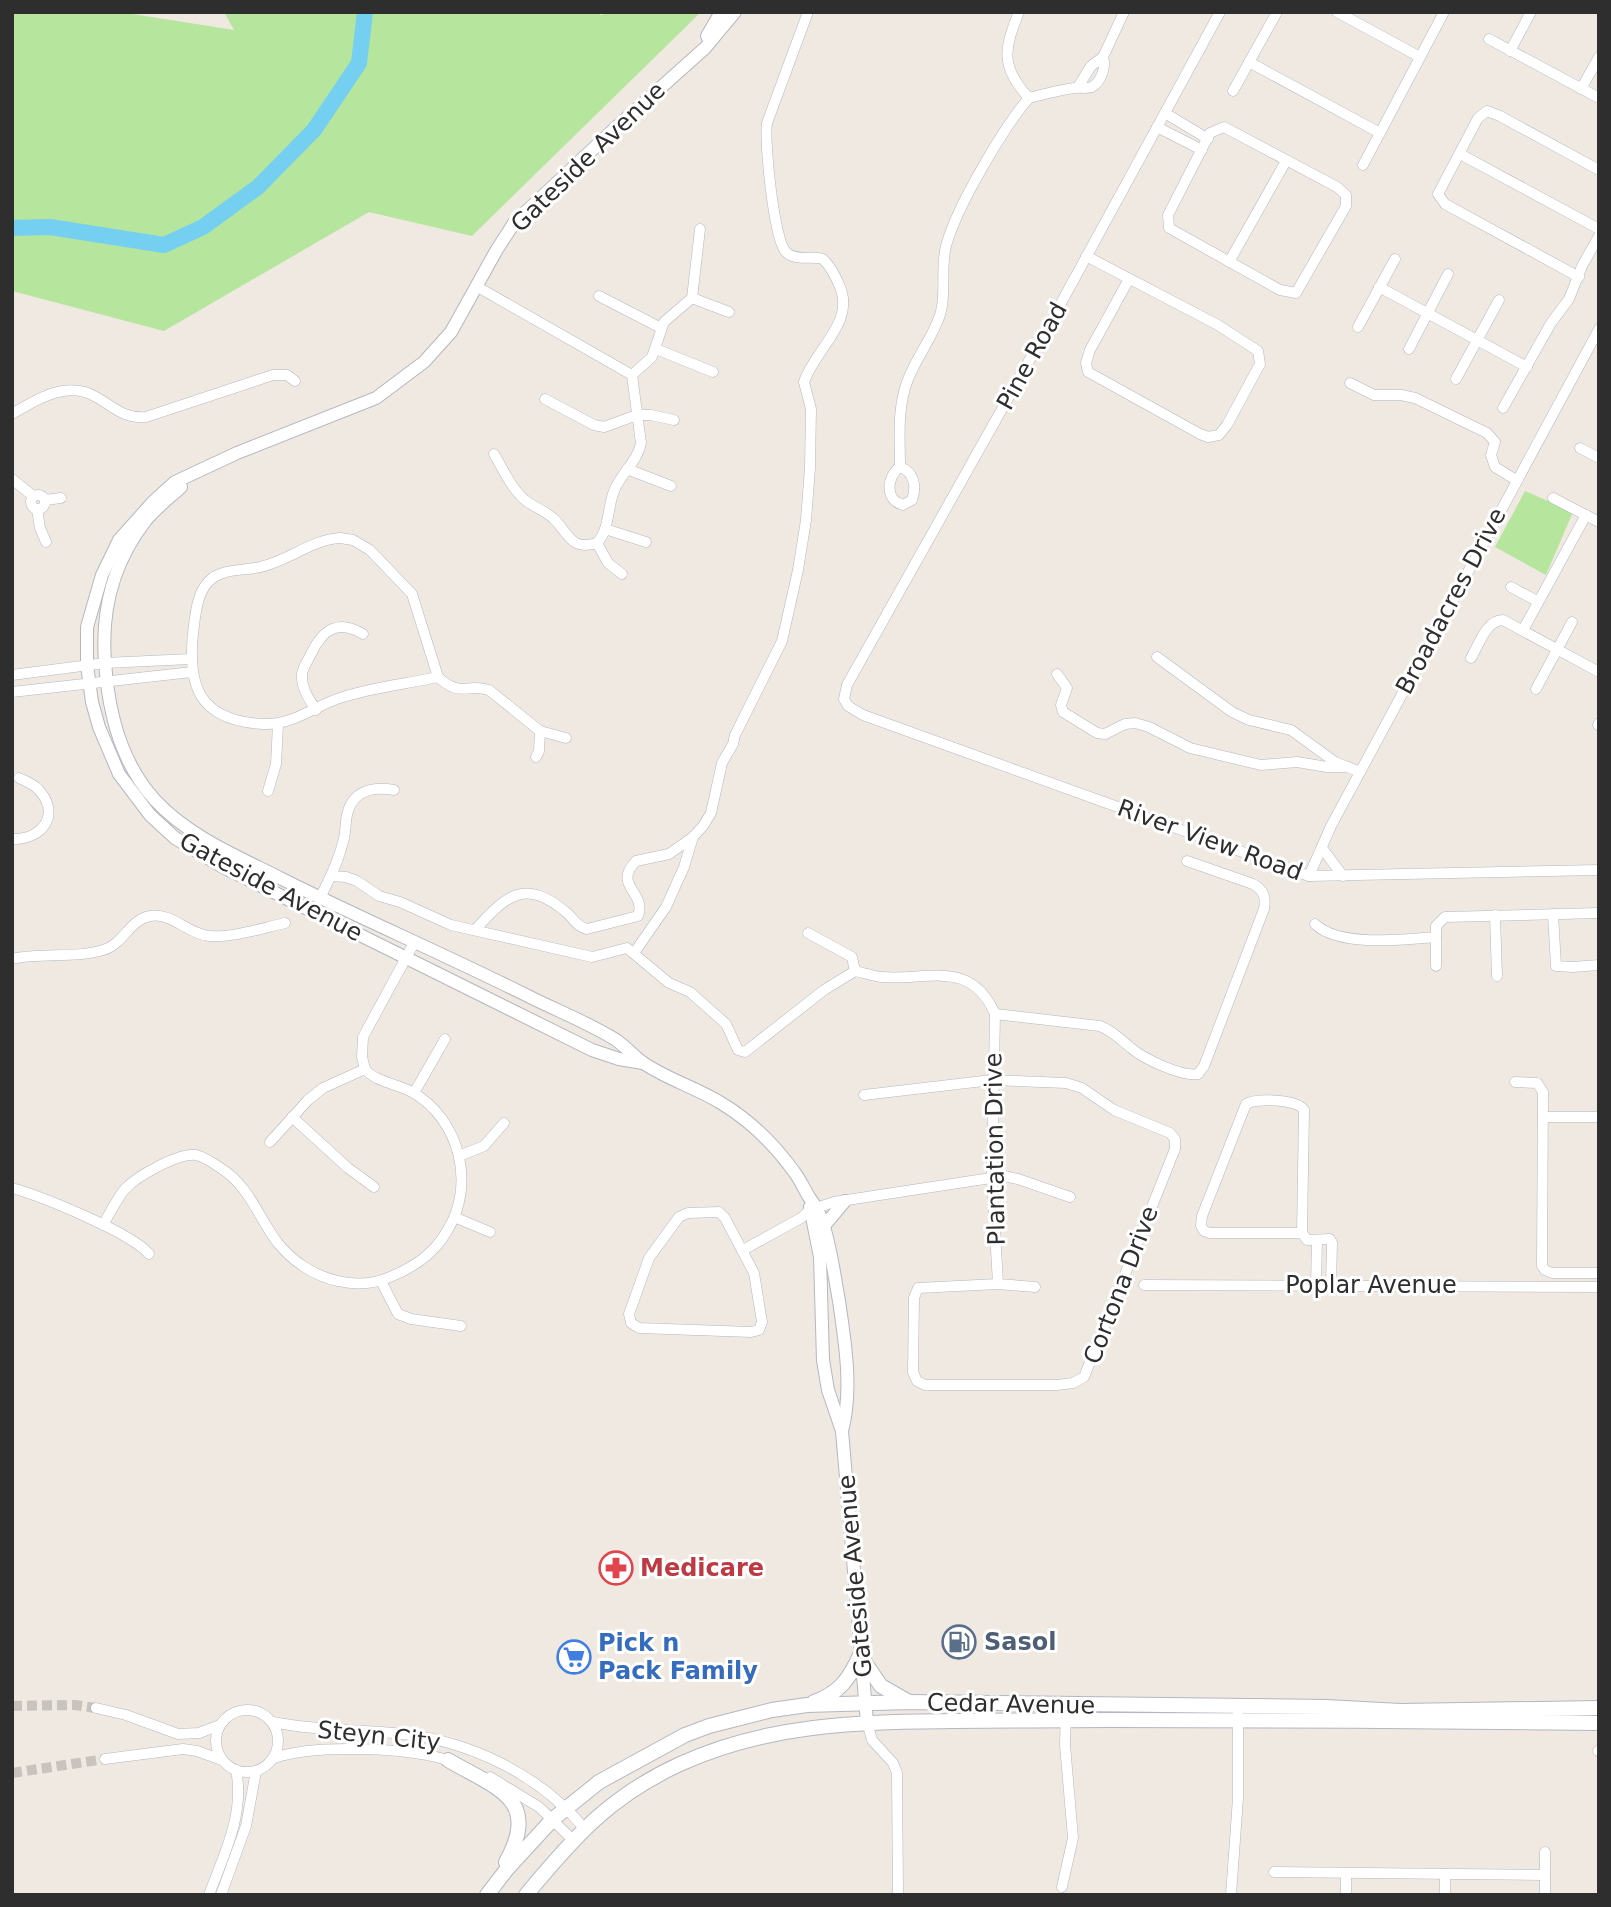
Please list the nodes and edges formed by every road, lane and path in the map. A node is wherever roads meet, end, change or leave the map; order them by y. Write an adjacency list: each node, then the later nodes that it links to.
1 (721, 12): 13 (street, Gateside Avenue)
2 (735, 12): 13 (street, Gateside Avenue)
3 (808, 12): 117 (street)
4 (1018, 12): 19 (street)
5 (1124, 12): 19 (street)
6 (1220, 12): 21 (street, Pine Road)
7 (1277, 12): 16 (street)
8 (1337, 12): 14 (street)
9 (1531, 12): 12 (street)
10 (1443, 14): 14 (street)
11 (1489, 39): 12 (street)
12 (1510, 51): 17 (street)
13 (693, 57): 39 (street, Gateside Avenue)
14 (1420, 57): 23 (street)
15 (1599, 57): 17 (street)
16 (1250, 62): 18 (street); 23 (street)
17 (1581, 89): 20 (street)
18 (1233, 91)
19 (1029, 98): 66 (street)
20 (1599, 98)
21 (1165, 113): 22 (street, Pine Road); 24 (street)
22 (1157, 127): 25 (street); 33 (street, Pine Road)
23 (1380, 133): 28 (street)
24 (1208, 139): 25 (street); 27 (street)
25 (1202, 150): 35 (street)
26 (1460, 154): 29 (street); 31 (street); 37 (street)
27 (1286, 160): 35 (street); 35 (street)
28 (1363, 165)
29 (1599, 170)
30 (700, 229): 42 (street)
31 (1599, 229)
32 (1599, 236): 37 (street)
33 (1086, 256): 38 (street); 106 (street, Pine Road)
34 (1395, 259): 40 (street)
35 (1229, 262)
36 (1448, 274): 45 (street)
37 (1579, 277): 52 (street)
38 (1129, 279): 38 (street)
39 (477, 286): 54 (street); 68 (street, Gateside Avenue)
40 (1379, 286): 45 (street); 46 (street)
41 (599, 296): 47 (street)
42 (692, 298): 44 (street); 47 (street)
43 (1499, 300): 49 (street)
44 (729, 312)
45 (1428, 313): 49 (street); 51 (street)
46 (1358, 327)
47 (661, 328): 50 (street)
48 (1599, 328): 70 (street, Broadacres Drive)
49 (1477, 339): 52 (street); 55 (street)
50 (656, 349): 53 (street); 54 (street)
51 (1409, 349)
52 (1527, 367): 59 (street)
53 (712, 372)
54 (632, 375): 61 (street)
55 (1456, 379)
56 (295, 382): 60 (street)
57 (1350, 383): 70 (street)
58 (545, 399): 61 (street)
59 (1503, 408)
60 (12, 414)
61 (637, 415): 62 (street); 67 (street)
62 (674, 420)
63 (1580, 448): 65 (street)
64 (494, 454): 82 (street)
65 (1599, 458)
66 (900, 467)
67 (627, 469): 71 (street); 79 (street)
68 (193, 474): 93 (street, Gateside Avenue); 95 (street, Gateside Avenue)
69 (12, 479): 72 (street)
70 (1516, 481): 113 (street, Broadacres Drive)
71 (671, 486)
72 (33, 496): 75 (street); 76 (street)
73 (61, 498): 75 (street)
74 (1553, 498): 77 (street)
75 (45, 500): 76 (street)
76 (37, 509): 80 (street)
77 (1586, 515): 78 (street); 85 (street)
78 (1599, 522)
79 (605, 529): 81 (street); 82 (street)
80 (46, 542)
81 (646, 542)
82 (597, 543): 83 (street)
83 (622, 574)
84 (1511, 587): 85 (street)
85 (1537, 601): 87 (street)
86 (1572, 622): 89 (street)
87 (1523, 630): 89 (street); 91 (street)
88 (363, 634): 107 (street)
89 (1557, 649): 97 (street); 104 (street)
90 (1157, 657): 112 (street)
91 (1471, 658)
92 (191, 659): 94 (street); 96 (street); 100 (street)
93 (105, 663): 94 (street); 95 (street); 102 (street, Gateside Avenue)
94 (130, 663): 101 (street)
95 (86, 665): 99 (street); 103 (street, Gateside Avenue)
96 (192, 672): 101 (street); 108 (street)
97 (1599, 672)
98 (1056, 674): 112 (street)
99 (12, 675)
100 (438, 677): 107 (street); 109 (street)
101 (131, 679): 102 (street)
102 (107, 682): 103 (street); 125 (street, Gateside Avenue)
103 (89, 684): 105 (street); 136 (street, Gateside Avenue)
104 (1536, 689)
105 (12, 692)
106 (844, 699): 123 (street, River View Road)
107 (316, 710): 108 (street)
108 (278, 724): 116 (street)
109 (540, 731): 110 (street); 111 (street)
110 (566, 738)
111 (536, 757)
112 (1343, 767): 113 (street)
113 (1360, 772): 119 (street, Broadacres Drive)
114 (19, 778): 118 (street)
115 (394, 790): 122 (street)
116 (268, 792)
117 (693, 837): 131 (street); 135 (street)
118 (12, 839)
119 (1322, 848): 123 (street, Broadacres Drive); 124 (street)
120 (1187, 861): 142 (street)
121 (1599, 870): 124 (street, River View Road)
122 (331, 876): 125 (street); 131 (street)
123 (1309, 876): 124 (street, River View Road)
124 (1343, 876)
125 (320, 898): 134 (street, Gateside Avenue)
126 (1599, 913): 127 (street)
127 (1553, 914): 128 (street); 138 (street)
128 (1495, 915): 133 (street); 141 (street)
129 (285, 923): 137 (street)
130 (1315, 923): 133 (street)
131 (475, 930): 135 (street)
132 (808, 933): 140 (street)
133 (1436, 937): 139 (street)
134 (414, 943): 136 (street); 144 (street, Gateside Avenue)
135 (634, 953): 140 (street)
136 (407, 957): 144 (street, Gateside Avenue); 145 (street)
137 (12, 959)
138 (1599, 965)
139 (1436, 966)
140 (855, 971): 142 (street)
141 (1496, 976)
142 (995, 1014): 146 (street, Plantation Drive)
143 (445, 1039): 148 (street)
144 (643, 1063): 161 (street, Gateside Avenue)
145 (365, 1069): 148 (street); 150 (street)
146 (992, 1080): 149 (street, Cortona Drive); 156 (street, Plantation Drive); 172 (street, Cortona Drive)
147 (1516, 1082): 152 (street)
148 (414, 1093): 155 (street)
149 (864, 1095)
150 (292, 1117): 154 (street); 157 (street)
151 (1599, 1117): 152 (street)
152 (1543, 1118): 170 (street)
153 (504, 1123): 155 (street)
154 (270, 1142)
155 (459, 1156): 162 (street)
156 (992, 1178): 159 (street); 160 (street); 172 (street, Plantation Drive)
157 (374, 1186)
158 (12, 1188): 163 (street)
159 (1069, 1197)
160 (845, 1202): 161 (street); 164 (street)
161 (812, 1204): 164 (street, Gateside Avenue); 168 (street); 179 (street, Gateside Avenue)
162 (454, 1217): 165 (street); 171 (street)
163 (103, 1225): 169 (street); 171 (street)
164 (824, 1226): 179 (street, Gateside Avenue)
165 (491, 1232)
166 (1302, 1233): 166 (street); 167 (street)
167 (1317, 1240): 174 (street); 175 (street)
168 (743, 1250): 168 (street)
169 (149, 1254)
170 (1599, 1273)
171 (381, 1281): 178 (street)
172 (998, 1284): 176 (street, Cortona Drive)
173 (1144, 1285): 174 (street, Poplar Avenue)
174 (1316, 1285): 175 (street, Poplar Avenue)
175 (1331, 1285): 177 (street, Poplar Avenue)
176 (1035, 1287)
177 (1599, 1287)
178 (461, 1326)
179 (842, 1430): 180 (street, Gateside Avenue)
180 (861, 1655): 181 (main road); 182 (street, Gateside Avenue); 183 (main road)
181 (909, 1702): 182 (main road, Cedar Avenue); 184 (main road, Cedar Avenue)
182 (865, 1704): 183 (main road, Cedar Avenue); 190 (street, Gateside Avenue)
183 (807, 1705): 200 (main road, Cedar Avenue)
184 (1066, 1705): 187 (main road, Cedar Avenue); 189 (street)
185 (96, 1708): 193 (street)
186 (1599, 1708): 188 (main road, Cedar Avenue)
187 (1238, 1713): 188 (main road, Cedar Avenue); 189 (main road, Cedar Avenue); 215 (street)
188 (1464, 1716): 192 (main road, Cedar Avenue)
189 (1065, 1720): 190 (main road, Cedar Avenue); 209 (street)
190 (867, 1722): 202 (main road, Cedar Avenue); 214 (street)
191 (273, 1723): 193 (street); 194 (street); 200 (street, Steyn City)
192 (1599, 1723)
193 (220, 1725): 197 (street)
194 (274, 1758): 196 (street, Steyn City); 199 (street)
195 (105, 1759): 197 (street)
196 (448, 1759): 201 (street, Steyn City); 210 (main road)
197 (223, 1760): 198 (street)
198 (236, 1770): 199 (street); 211 (street)
199 (256, 1771): 212 (street)
200 (567, 1807): 201 (main road, Cedar Avenue); 202 (street, Steyn City)
201 (554, 1819): 203 (street, Steyn City); 210 (main road, Cedar Avenue)
202 (584, 1828): 203 (main road, Cedar Avenue)
203 (572, 1839): 213 (main road, Cedar Avenue)
204 (1545, 1852): 208 (street)
205 (1273, 1872): 206 (street)
206 (1346, 1873): 207 (street); 216 (street)
207 (1444, 1874): 208 (street); 217 (street)
208 (1545, 1875): 218 (street)
209 (1062, 1887)
210 (488, 1894)
211 (209, 1895)
212 (221, 1895)
213 (526, 1895)
214 (898, 1895)
215 (1231, 1895)
216 (1346, 1895)
217 (1445, 1895)
218 (1545, 1895)

